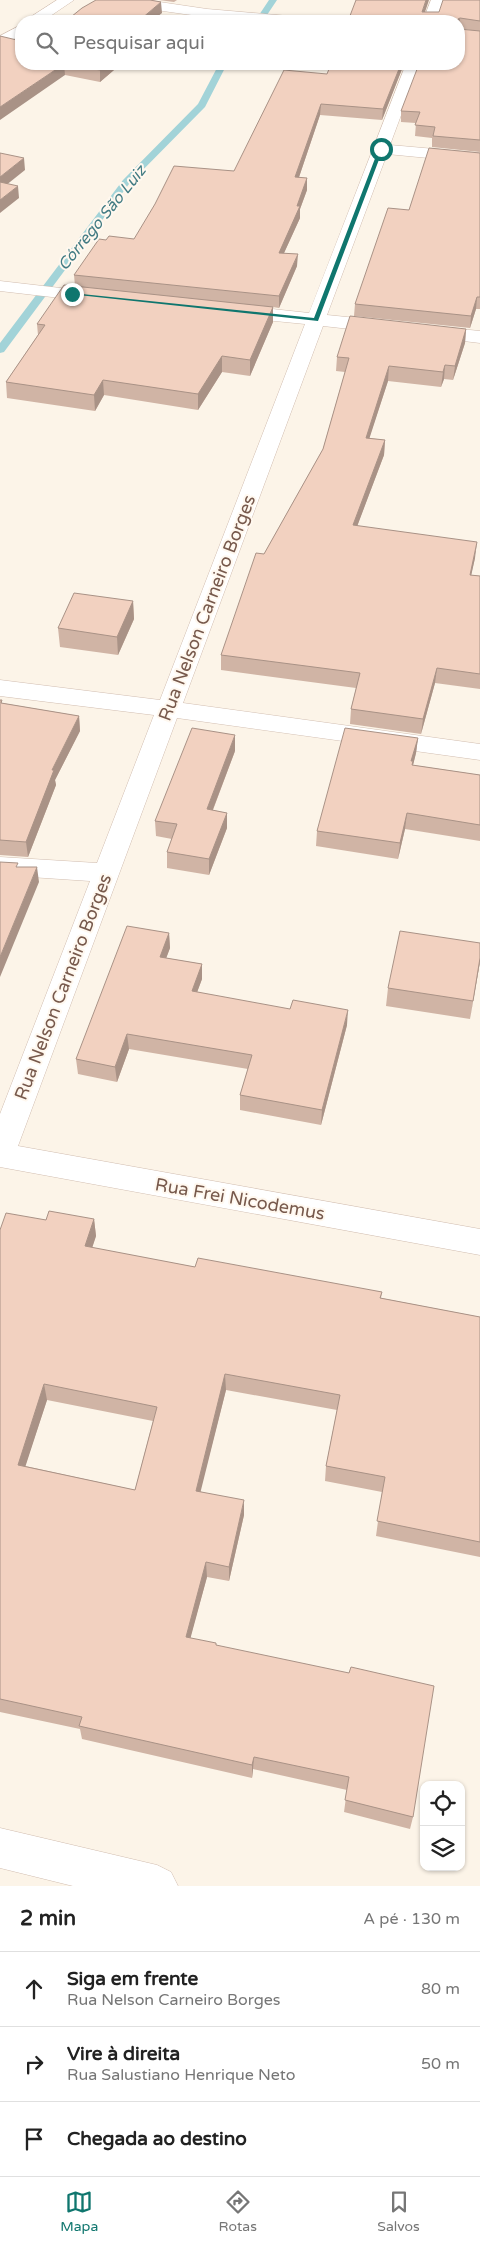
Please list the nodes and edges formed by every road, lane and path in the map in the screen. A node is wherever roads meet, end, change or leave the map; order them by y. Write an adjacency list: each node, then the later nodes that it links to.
1 (67, 0): 4 (street)
2 (116, 0): 5 (street)
3 (438, 0): 6 (street)
4 (43, 15)
5 (229, 15)
6 (432, 15)
7 (15, 33): 8 (street)
8 (0, 43)
9 (412, 70): 10 (street, Rua Nelson Carneiro Borges)
10 (381, 149): 11 (street); 15 (street, Rua Nelson Carneiro Borges)
11 (480, 158)
12 (8, 289): 13 (street)
13 (111, 298)
14 (218, 310): 15 (street)
15 (316, 320): 16 (street); 18 (street, Rua Nelson Carneiro Borges)
16 (480, 337)
17 (0, 688): 18 (street)
18 (169, 709): 19 (street); 21 (street, Rua Nelson Carneiro Borges)
19 (480, 752)
20 (0, 866): 21 (street)
21 (106, 873): 22 (street, Rua Nelson Carneiro Borges)
22 (0, 1154): 23 (street, Rua Frei Nicodemus)
23 (480, 1242)
24 (0, 1848): 25 (street)
25 (157, 1886)

